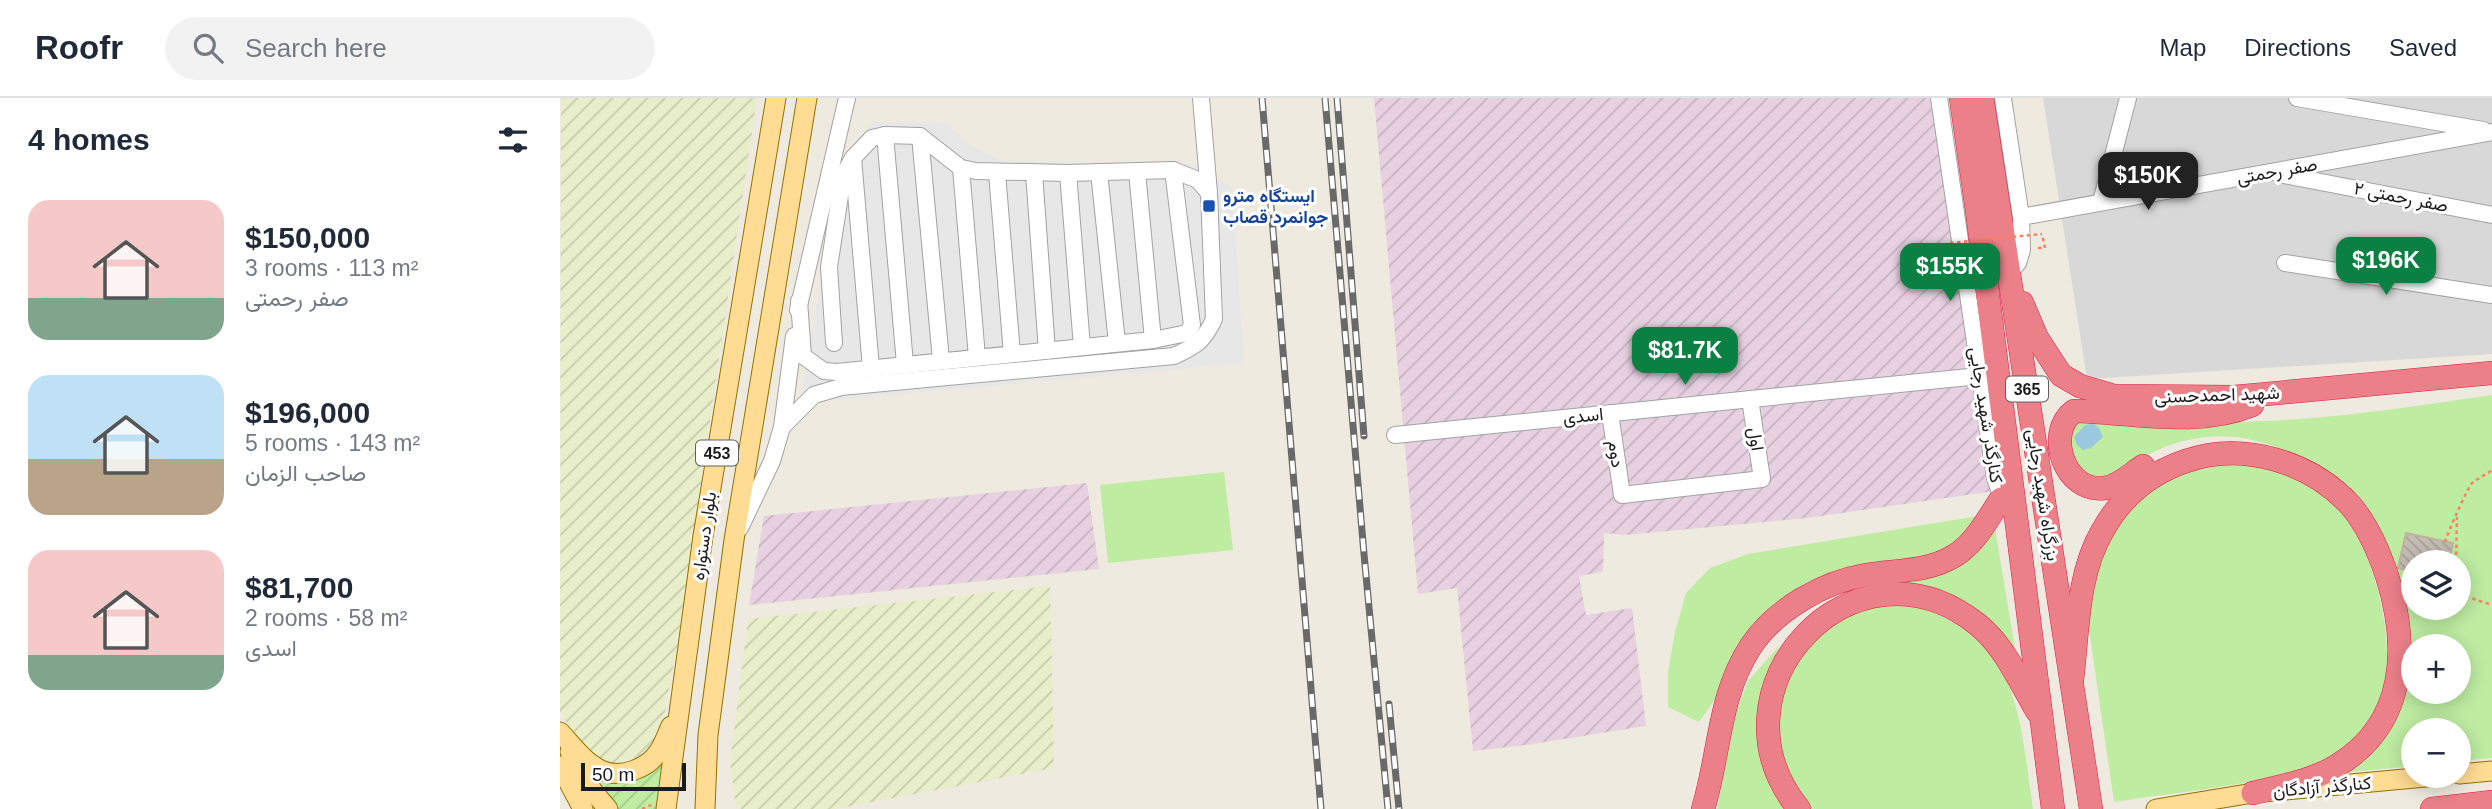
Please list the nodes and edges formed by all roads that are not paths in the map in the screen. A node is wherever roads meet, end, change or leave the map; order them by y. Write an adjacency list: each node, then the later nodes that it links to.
1 (776, 98): 54 (main road, بلوار دستواره / 453)
2 (807, 98): 52 (main road, بلوار دستواره / 453)
3 (847, 98): 30 (street)
4 (1201, 98): 23 (street)
5 (1939, 98): 42 (street, کنارگذر شهید رجایی)
6 (1961, 98): 51 (highway, بزرگراه شهید رجایی / 365)
7 (1982, 98): 28 (highway, بزرگراه شهید رجایی / 365)
8 (2003, 98): 26 (street)
9 (2127, 98): 24 (street)
10 (2297, 98): 11 (street)
11 (2492, 132): 19 (street, صفر رحمتی)
12 (885, 135): 13 (street); 14 (street); 39 (street)
13 (920, 136): 15 (street); 38 (street)
14 (853, 158): 32 (street); 40 (street)
15 (961, 168): 20 (street); 37 (street)
16 (1173, 170): 18 (street); 23 (street); 31 (street)
17 (1099, 172): 18 (street); 22 (street); 33 (street)
18 (1137, 172): 31 (street)
19 (2269, 172): 24 (street, صفر رحمتی); 25 (street, صفر رحمتی ۲)
20 (997, 173): 21 (street); 36 (street)
21 (1034, 173): 22 (street); 35 (street)
22 (1068, 173): 34 (street)
23 (1209, 193): 46 (street)
24 (2101, 202): 26 (street, صفر رحمتی)
25 (2492, 215)
26 (2021, 217): 28 (street)
27 (2285, 263): 29 (street)
28 (2009, 273): 43 (highway, شهید احمدحسنی); 53 (highway, بزرگراه شهید رجایی / 365)
29 (2492, 295)
30 (799, 301): 40 (street); 46 (street)
31 (1153, 340): 33 (street)
32 (834, 343)
33 (1117, 343): 34 (street)
34 (1082, 347): 35 (street)
35 (1047, 351): 36 (street)
36 (1012, 354): 37 (street)
37 (978, 357): 38 (street)
38 (941, 360): 39 (street)
39 (905, 364): 40 (street)
40 (871, 368)
41 (2492, 373): 43 (highway, شهید احمدحسنی)
42 (1979, 376): 44 (street, اسدی); 50 (street, کنارگذر شهید رجایی)
43 (2277, 394): 48 (highway)
44 (1750, 399): 45 (street, اسدی); 49 (street, اول)
45 (1610, 413): 47 (street, اسدی); 49 (street, دوم)
46 (782, 427): 52 (street)
47 (1395, 435)
48 (2275, 459): 53 (highway); 61 (highway)
49 (1622, 495)
50 (2001, 499): 51 (street, کنارگذر شهید رجایی); 67 (highway)
51 (2015, 520): 55 (highway, بزرگراه شهید رجایی / 365)
52 (734, 541): 66 (main road, بلوار دستواره / 453)
53 (2072, 680): 70 (highway, بزرگراه شهید رجایی / 365)
54 (682, 699): 56 (main road); 65 (main road, بلوار دستواره / 453)
55 (2043, 722): 68 (highway); 69 (highway, بزرگراه شهید رجایی / 365)
56 (560, 733): 64 (main road)
57 (560, 766): 63 (main road)
58 (2492, 771): 59 (main road)
59 (2471, 773)
60 (2401, 779): 61 (main road, کنارگذر آزادگان)
61 (2253, 793): 71 (main road, کنارگذر آزادگان)
62 (2492, 802): 72 (highway)
63 (583, 809)
64 (608, 809)
65 (666, 809)
66 (705, 809)
67 (1703, 809)
68 (1799, 809)
69 (2053, 809)
70 (2091, 809)
71 (2156, 809)
72 (2432, 809)

